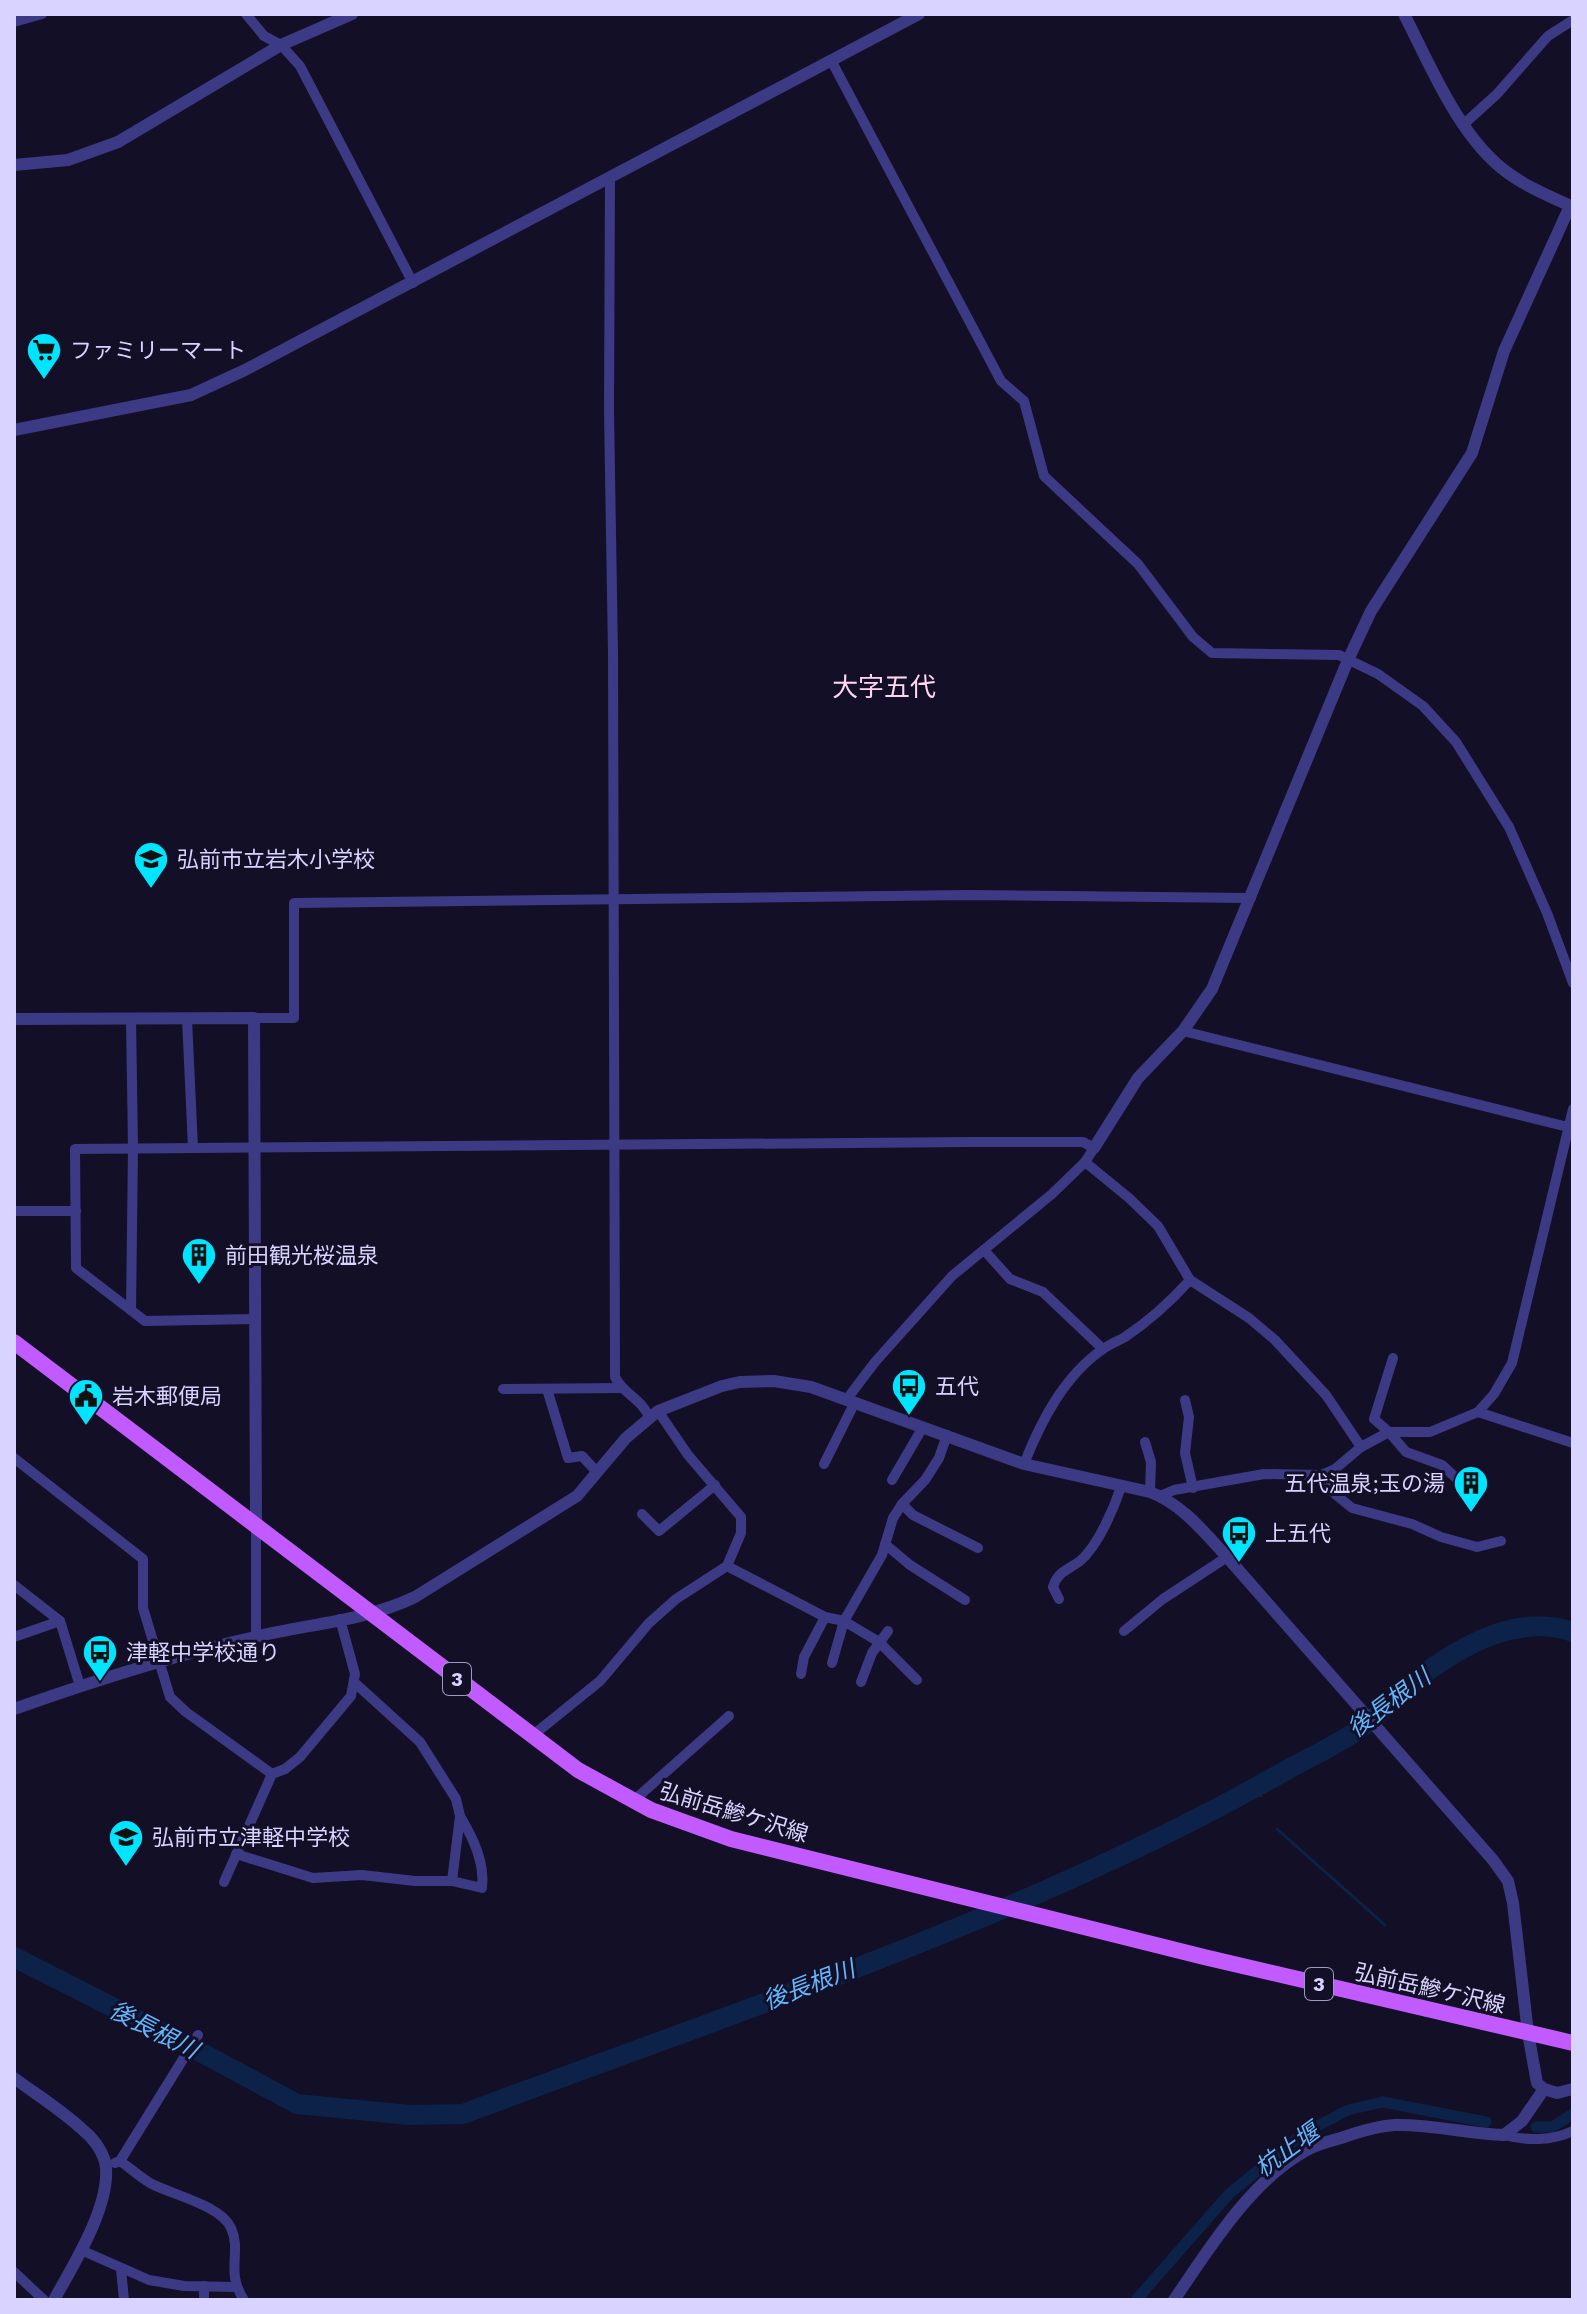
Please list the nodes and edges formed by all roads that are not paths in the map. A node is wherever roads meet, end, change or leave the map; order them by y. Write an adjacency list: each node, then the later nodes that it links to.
1 (42, 14): 8 (street)
2 (246, 14): 9 (street)
3 (352, 14): 9 (street)
4 (919, 14): 6 (street)
5 (1404, 14): 11 (street)
6 (896, 19): 10 (street)
7 (1573, 20): 11 (street)
8 (14, 22)
9 (281, 45): 12 (street); 15 (street)
10 (832, 62): 13 (street); 17 (street)
11 (1464, 124): 14 (street)
12 (14, 165)
13 (610, 177): 15 (street); 19 (street)
14 (1572, 204): 17 (street)
15 (413, 283): 16 (street)
16 (14, 430)
17 (1348, 660): 18 (street); 20 (street)
18 (1251, 898): 19 (street); 25 (street)
19 (613, 900): 21 (street); 28 (street)
20 (1573, 983)
21 (254, 1018): 24 (street); 31 (street)
22 (14, 1019): 23 (street)
23 (131, 1019): 24 (street); 29 (street)
24 (187, 1019): 30 (street)
25 (1183, 1031): 27 (street); 32 (street)
26 (1573, 1109): 27 (street)
27 (1568, 1127): 48 (street)
28 (615, 1145): 31 (street); 32 (street); 43 (street)
29 (133, 1148): 30 (street); 35 (street); 38 (street)
30 (193, 1148): 31 (street)
31 (255, 1148): 39 (street)
32 (1094, 1148): 33 (street)
33 (1085, 1162): 36 (street); 37 (street)
34 (14, 1211): 35 (street)
35 (76, 1211): 38 (street)
36 (984, 1250): 41 (street); 46 (street)
37 (1190, 1280): 41 (street); 55 (street)
38 (131, 1310): 39 (street)
39 (255, 1319): 69 (street)
40 (14, 1342): 69 (main road, 弘前岳鰺ケ沢線 / 3)
41 (1103, 1349): 58 (street)
42 (1393, 1358): 51 (street)
43 (620, 1388): 45 (street); 49 (street)
44 (503, 1389): 45 (street)
45 (547, 1389): 59 (street)
46 (851, 1400): 49 (street); 50 (street); 57 (street)
47 (1185, 1400): 64 (street)
48 (1478, 1412): 51 (street); 54 (street)
49 (653, 1414): 59 (street); 62 (street)
50 (923, 1427): 52 (street); 61 (street)
51 (1389, 1432): 55 (street); 65 (street)
52 (947, 1435): 58 (street); 67 (street)
53 (1145, 1442): 66 (street)
54 (1573, 1443)
55 (1361, 1447): 60 (street)
56 (14, 1458): 88 (street)
57 (824, 1464)
58 (1024, 1464): 63 (street)
59 (597, 1472): 78 (street)
60 (1321, 1475): 64 (street); 70 (street)
61 (892, 1480)
62 (715, 1485): 68 (street); 74 (street)
63 (1121, 1487): 66 (street); 76 (street)
64 (1193, 1488): 66 (street)
65 (1467, 1488)
66 (1155, 1494): 73 (street)
67 (902, 1504): 71 (street); 72 (street)
68 (642, 1514)
69 (256, 1525): 78 (main road, 弘前岳鰺ケ沢線 / 3); 85 (street)
70 (1501, 1541)
71 (885, 1544): 77 (street); 82 (street)
72 (978, 1548)
73 (1227, 1557): 84 (street); 104 (street)
74 (727, 1566): 79 (street); 97 (street)
75 (14, 1585): 81 (street)
76 (1059, 1599)
77 (965, 1600)
78 (371, 1614): 80 (street); 97 (main road, 弘前岳鰺ケ沢線 / 3)
79 (825, 1617): 82 (street); 90 (street)
80 (340, 1619): 85 (street); 93 (street)
81 (60, 1621): 86 (street); 94 (street)
82 (844, 1621): 87 (street); 89 (street)
83 (888, 1631): 87 (street)
84 (1124, 1631)
85 (256, 1636): 88 (street)
86 (14, 1637)
87 (879, 1642): 91 (street); 92 (street)
88 (157, 1660): 94 (street); 98 (street)
89 (832, 1663)
90 (801, 1674)
91 (917, 1680)
92 (861, 1682)
93 (355, 1683): 98 (street); 100 (street)
94 (80, 1686): 95 (street)
95 (14, 1709)
96 (729, 1716): 99 (street)
97 (532, 1736): 99 (main road, 弘前岳鰺ケ沢線 / 3)
98 (272, 1774): 101 (street)
99 (632, 1802): 104 (main road, 弘前岳鰺ケ沢線 / 3)
100 (460, 1816): 102 (street); 102 (street)
101 (236, 1854): 102 (street); 103 (street)
102 (452, 1881)
103 (224, 1882)
104 (1528, 2033): 106 (main road, 弘前岳鰺ケ沢線 / 3); 108 (street)
105 (198, 2035): 112 (street)
106 (1573, 2043)
107 (14, 2078): 113 (street)
108 (1544, 2089): 109 (street); 111 (street)
109 (1573, 2089)
110 (1573, 2131): 111 (street)
111 (1504, 2135): 124 (street)
112 (120, 2161): 113 (street); 118 (street)
113 (106, 2167): 114 (street)
114 (81, 2250): 115 (street); 120 (street)
115 (121, 2269): 117 (street); 121 (street)
116 (14, 2272): 119 (street)
117 (204, 2286): 118 (street); 122 (street)
118 (236, 2287): 123 (street)
119 (44, 2300)
120 (54, 2300)
121 (124, 2300)
122 (204, 2300)
123 (244, 2300)
124 (1174, 2300)

